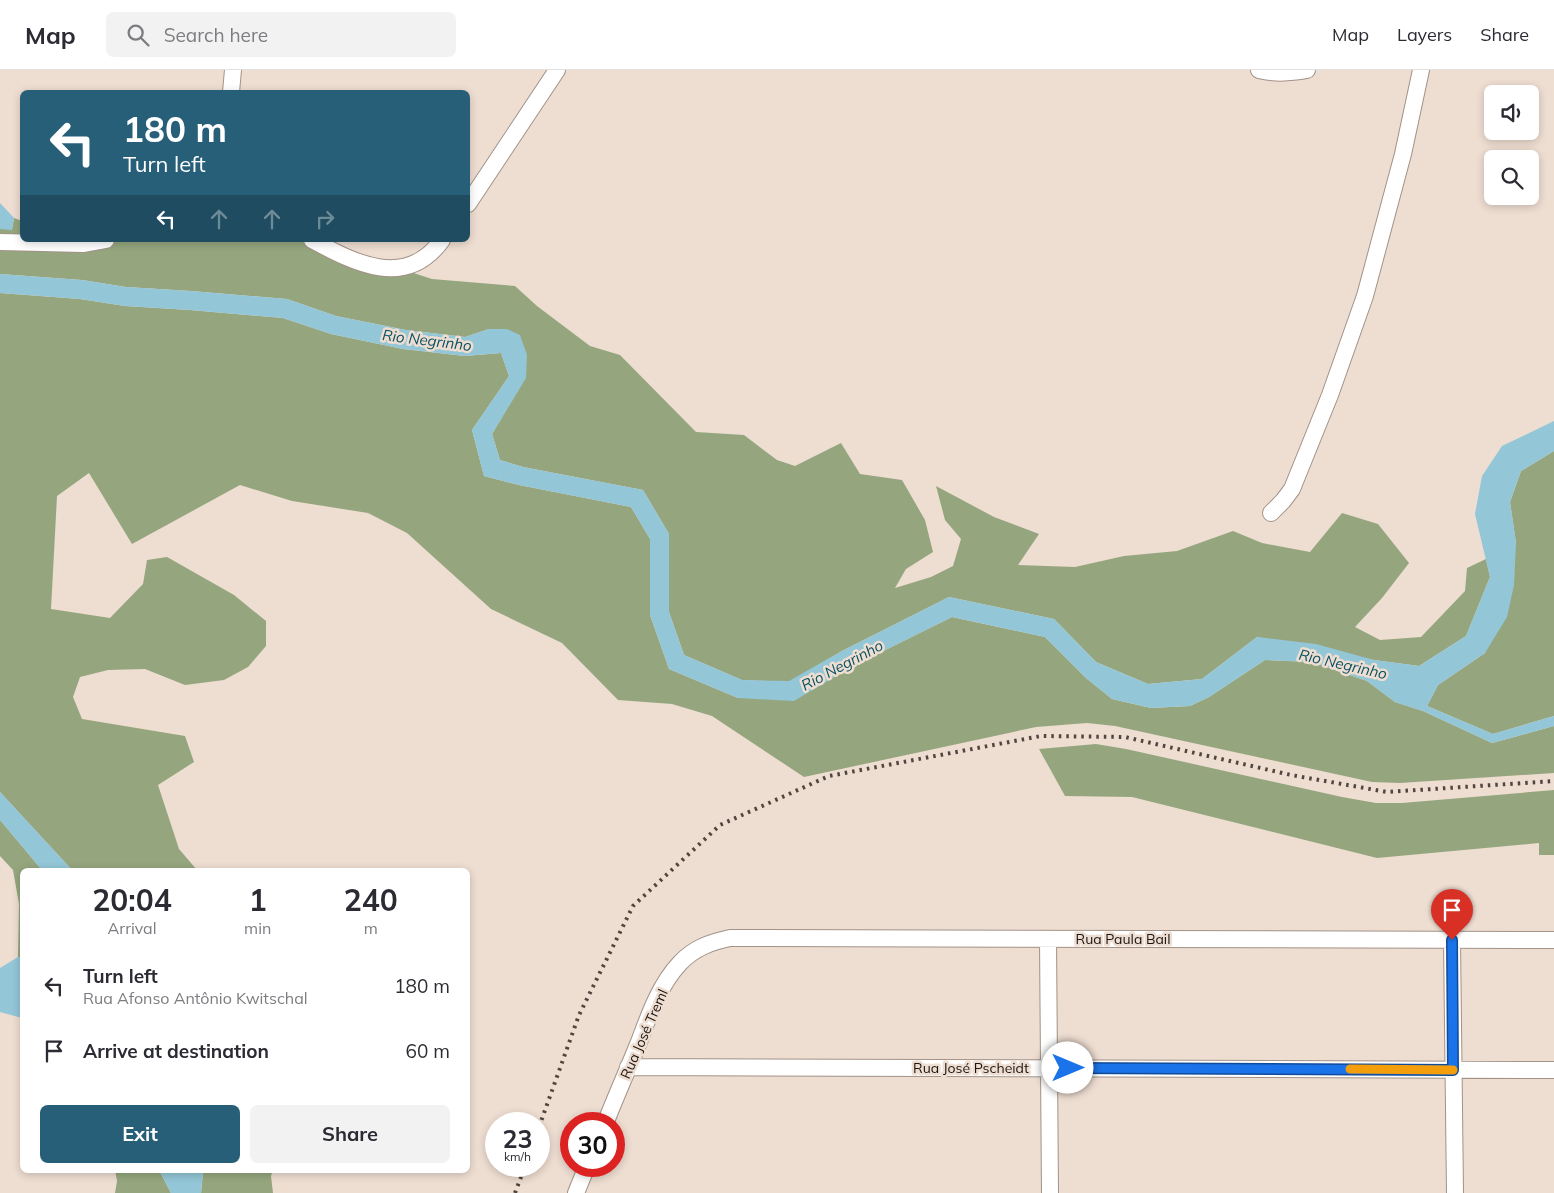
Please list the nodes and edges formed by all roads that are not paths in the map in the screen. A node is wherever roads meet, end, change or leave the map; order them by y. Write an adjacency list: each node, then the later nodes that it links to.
1 (233, 70): 6 (street)
2 (558, 70): 7 (street)
3 (1259, 70): 4 (street)
4 (1307, 70)
5 (1421, 70): 12 (street)
6 (231, 90)
7 (470, 201)
8 (0, 242): 9 (street)
9 (95, 242)
10 (316, 242): 11 (street)
11 (441, 242)
12 (1271, 513)
13 (1048, 939): 14 (street, Rua Paula Bail); 16 (street, Rua Paula Bail); 18 (street)
14 (1452, 940): 15 (street, Rua Paula Bail); 19 (street)
15 (1554, 940)
16 (694, 951): 17 (street, Rua José Treml)
17 (628, 1067): 18 (street, Rua José Pscheidt); 21 (street, Rua José Treml)
18 (1048, 1068): 19 (street, Rua José Pscheidt); 24 (street)
19 (1453, 1070): 20 (street, Rua José Pscheidt); 25 (street)
20 (1554, 1070)
21 (610, 1112)
22 (583, 1177): 23 (street)
23 (576, 1193)
24 (1050, 1193)
25 (1455, 1193)

